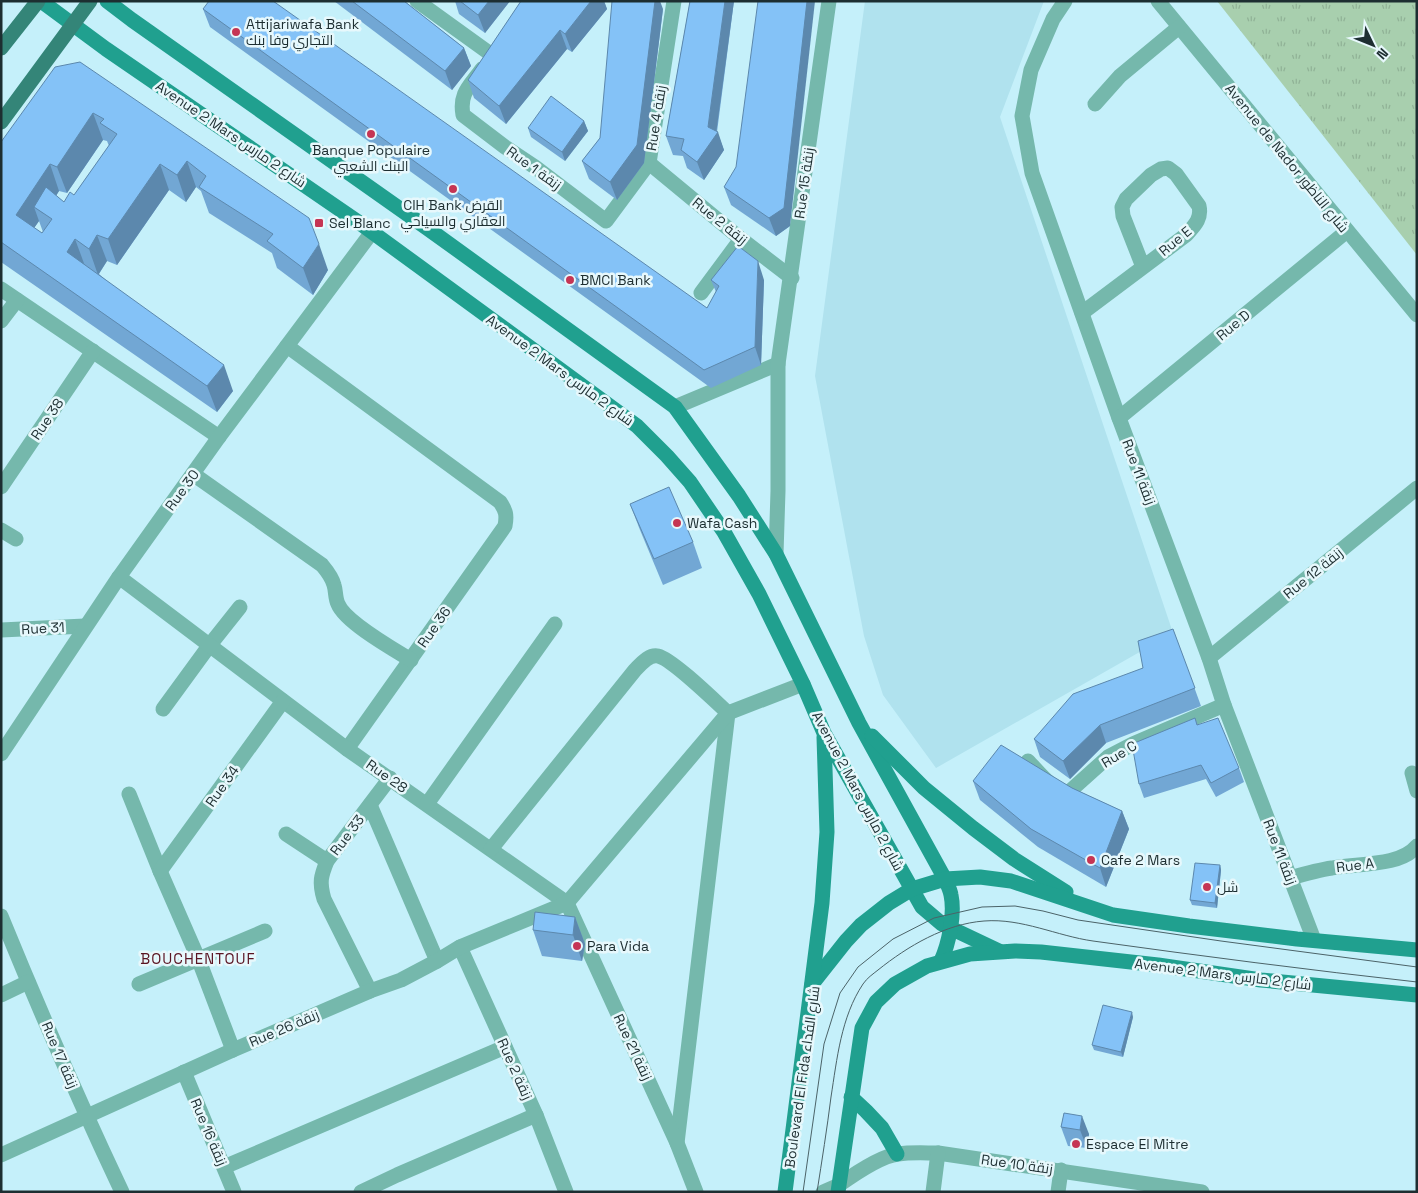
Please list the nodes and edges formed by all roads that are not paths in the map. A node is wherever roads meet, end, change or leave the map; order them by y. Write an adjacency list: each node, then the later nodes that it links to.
1 (40, 1): 9 (main road, Avenue 2 Mars شارع 2 مارس); 12 (main road)
2 (90, 1): 9 (main road)
3 (107, 1): 32 (main road)
4 (416, 1): 13 (street)
5 (674, 1): 16 (street, Rue 4 زنقة)
6 (829, 1): 22 (street, Rue 15 زنقة)
7 (1065, 1): 26 (street, Rue 11 زنقة)
8 (1158, 1): 10 (street, Avenue de Nador شارع الناظور)
9 (73, 24): 15 (main road); 19 (main road, Avenue 2 Mars شارع 2 مارس)
10 (1179, 27): 14 (street); 18 (street, Avenue de Nador شارع الناظور)
11 (502, 40): 13 (street)
12 (1, 48)
13 (492, 55): 17 (street, Rue 1 زنقة)
14 (1095, 104)
15 (1, 122)
16 (648, 163): 17 (street, Rue 4 زنقة); 20 (street, Rue 2 زنقة)
17 (606, 221)
18 (1347, 231): 27 (street, Avenue de Nador شارع الناظور); 33 (street, Rue D)
19 (372, 232): 29 (street, Rue 30); 49 (main road, Avenue 2 Mars شارع 2 مارس)
20 (741, 238): 22 (street, Rue 2 زنقة); 24 (street)
21 (1143, 267): 21 (street, Rue E); 26 (street, Rue E)
22 (792, 278): 31 (street, Rue 15 زنقة)
23 (1, 289): 25 (street)
24 (701, 293)
25 (17, 300): 28 (street); 30 (street)
26 (1082, 313): 33 (street, Rue 11 زنقة)
27 (1417, 315)
28 (1, 321)
29 (287, 346): 34 (street, Rue 30); 48 (street, Rue 36)
30 (93, 351): 34 (street); 36 (street, Rue 38)
31 (778, 364): 32 (street); 40 (street, Rue 15 زنقة)
32 (674, 407): 40 (main road)
33 (1119, 418): 47 (street, Rue 11 زنقة)
34 (219, 437): 35 (street, Rue 30)
35 (193, 474): 41 (street, Rue 30); 48 (street)
36 (1, 487)
37 (1417, 488): 47 (street, Rue 12 زنقة)
38 (1, 530): 39 (street)
39 (16, 539)
40 (776, 554): 54 (main road)
41 (119, 577): 44 (street, Rue 30); 46 (street, Rue 28)
42 (240, 607): 46 (street)
43 (555, 624): 63 (street)
44 (85, 626): 45 (street, Rue 31); 57 (street, Rue 30)
45 (1, 630)
46 (209, 646): 50 (street, Rue 28); 52 (street)
47 (1209, 658): 51 (street, Rue 11 زنقة)
48 (411, 660): 56 (street, Rue 36)
49 (803, 684): 53 (street); 55 (main road, Avenue 2 Mars شارع 2 مارس)
50 (282, 701): 56 (street, Rue 28); 69 (street, Rue 34)
51 (1224, 705): 58 (street, Rue C); 70 (street, Rue 11 زنقة)
52 (163, 709)
53 (728, 713): 67 (street); 73 (street); 97 (street)
54 (859, 723): 71 (main road); 74 (main road)
55 (824, 733): 72 (main road, Avenue 2 Mars شارع 2 مارس); 87 (main road)
56 (347, 749): 60 (street, Rue 28)
57 (1, 754)
58 (1028, 761)
59 (1412, 773): 61 (street)
60 (390, 778): 63 (street, Rue 28); 64 (street, Rue 33)
61 (1417, 791)
62 (129, 794): 69 (street)
63 (427, 804): 67 (street, Rue 28)
64 (370, 805): 68 (street, Rue 33); 84 (street)
65 (286, 834): 68 (street)
66 (1417, 846): 70 (street, Rue A)
67 (492, 849): 73 (street, Rue 28)
68 (327, 861): 88 (street, Rue 33)
69 (160, 871): 82 (street)
70 (1290, 878): 78 (street, Rue 11 زنقة)
71 (945, 880): 72 (main road, Boulevard El Fida شارع الفداء); 74 (main road, Boulevard El Fida شارع الفداء); 76 (main road)
72 (912, 889): 76 (main road, Avenue 2 Mars شارع 2 مارس); 87 (main road, Boulevard El Fida شارع الفداء)
73 (567, 903): 79 (street, Rue 26 زنقة); 97 (street, Rue 21 زنقة)
74 (1087, 905): 78 (main road)
75 (1, 916): 85 (street, Rue 17 زنقة)
76 (950, 928): 81 (main road, Avenue 2 Mars شارع 2 مارس); 83 (main road)
77 (265, 931): 82 (street)
78 (1314, 940): 80 (main road)
79 (460, 947): 84 (street, Rue 26 زنقة); 91 (street, Rue 2 زنقة)
80 (1417, 950)
81 (999, 952): 83 (main road); 90 (main road, Avenue 2 Mars شارع 2 مارس)
82 (198, 958): 86 (street); 92 (street)
83 (941, 961): 94 (main road)
84 (437, 962): 88 (street, Rue 26 زنقة)
85 (28, 982): 89 (street); 96 (street, Rue 17 زنقة)
86 (139, 984)
87 (812, 984): 109 (main road, Boulevard El Fida شارع الفداء)
88 (370, 991): 92 (street, Rue 26 زنقة)
89 (1, 995)
90 (1417, 995)
91 (505, 1047): 95 (street, Rue 2 زنقة); 101 (street)
92 (233, 1050): 93 (street, Rue 26 زنقة)
93 (184, 1072): 96 (street, Rue 26 زنقة); 101 (street, Rue 16 زنقة)
94 (851, 1097): 99 (main road); 103 (main road)
95 (536, 1115): 104 (street, Rue 2 زنقة); 107 (street)
96 (86, 1116): 100 (street, Rue 26 زنقة); 105 (street, Rue 17 زنقة)
97 (677, 1143): 108 (street, Rue 21 زنقة)
98 (938, 1153): 99 (street, Rue 10 زنقة); 102 (street, Rue 10 زنقة); 111 (street)
99 (897, 1154): 103 (street, Rue 10 زنقة)
100 (1, 1155)
101 (224, 1167): 106 (street, Rue 16 زنقة)
102 (1061, 1170): 112 (street); 113 (street, Rue 10 زنقة)
103 (838, 1188): 110 (street, Rue 10 زنقة)
104 (565, 1191)
105 (122, 1192)
106 (234, 1192)
107 (361, 1192)
108 (696, 1192)
109 (785, 1192)
110 (823, 1192)
111 (933, 1192)
112 (1058, 1192)
113 (1202, 1192)

